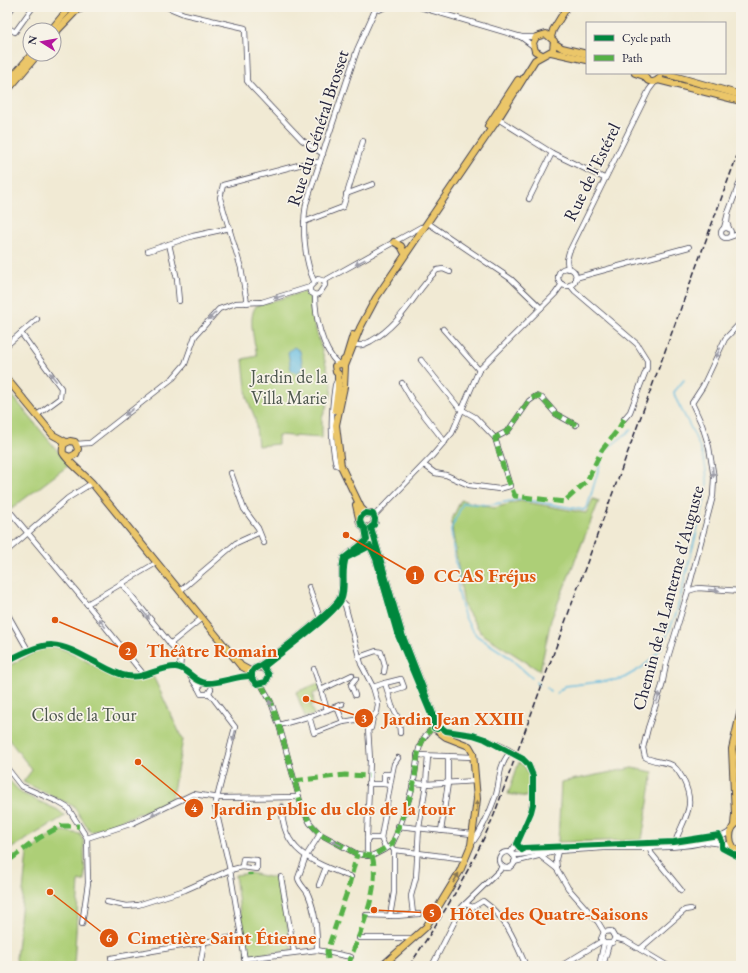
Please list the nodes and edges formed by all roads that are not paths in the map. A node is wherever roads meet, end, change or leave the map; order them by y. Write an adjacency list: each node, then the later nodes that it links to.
1 (13, 7): 11 (street)
2 (33, 7): 14 (street)
3 (70, 7): 12 (main road)
4 (86, 7): 13 (main road)
5 (167, 7): 38 (street)
6 (385, 7): 10 (street)
7 (420, 7): 15 (street)
8 (564, 7): 17 (main road)
9 (567, 7): 17 (main road)
10 (373, 8): 38 (street, Rue du Général Brosset)
11 (7, 15)
12 (58, 22)
13 (62, 26)
14 (7, 27)
15 (521, 37): 16 (street); 18 (street)
16 (536, 37): 17 (main road); 18 (main road)
17 (551, 38): 19 (main road); 20 (main road)
18 (534, 48): 21 (main road); 33 (main road)
19 (551, 52): 21 (main road); 22 (main road)
20 (586, 54)
21 (542, 55): 35 (main road)
22 (586, 60)
23 (25, 62): 29 (main road)
24 (31, 62): 31 (main road)
25 (661, 74): 28 (main road)
26 (666, 74): 32 (main road)
27 (645, 77): 28 (main road); 30 (street)
28 (657, 81): 30 (street, Rue de l'Estérel); 34 (main road)
29 (7, 83)
30 (649, 90): 40 (street, Rue de l'Estérel)
31 (7, 91)
32 (741, 95)
33 (505, 99): 35 (street); 47 (main road)
34 (741, 101)
35 (498, 118): 37 (street); 46 (main road)
36 (363, 141): 43 (street)
37 (552, 153): 40 (street); 44 (street)
38 (323, 154): 39 (street, Rue du Général Brosset)
39 (320, 162): 45 (street, Rue du Général Brosset); 48 (street)
40 (604, 178): 57 (street, Rue de l'Estérel)
41 (741, 179): 49 (street)
42 (373, 184): 43 (street)
43 (346, 194): 45 (street)
44 (528, 199)
45 (304, 222): 60 (street, Rue du Général Brosset)
46 (428, 223): 68 (street); 73 (main road)
47 (421, 227): 52 (street); 56 (main road)
48 (230, 228): 53 (street); 67 (street)
49 (728, 229): 50 (street); 51 (street); 51 (street)
50 (741, 233): 51 (street)
51 (730, 236)
52 (394, 242): 56 (main road); 61 (street, one-way to 61)
53 (169, 244): 55 (street); 66 (street)
54 (689, 247): 59 (street)
55 (148, 250)
56 (404, 252): 76 (main road)
57 (568, 269): 59 (street); 62 (street)
58 (450, 272): 73 (street)
59 (575, 278): 63 (street)
60 (314, 281): 61 (street); 64 (street)
61 (324, 281): 65 (street)
62 (562, 284): 63 (street); 68 (street)
63 (570, 285): 84 (street)
64 (310, 287): 65 (street); 67 (street, one-way to 67)
65 (315, 295): 76 (street)
66 (179, 301)
67 (247, 303): 89 (street, one-way to 89)
68 (541, 308): 77 (street)
69 (37, 319): 72 (street)
70 (741, 322): 112 (street, Chemin de la Lanterne d'Auguste, one-way to 112)
71 (443, 329): 77 (street)
72 (21, 334): 74 (street); 83 (street, one-way to 72)
73 (354, 344): 76 (main road)
74 (7, 345)
75 (421, 360): 82 (street)
76 (342, 365): 78 (main road); 78 (main road)
77 (479, 370): 82 (street)
78 (340, 376): 97 (main road); 100 (main road)
79 (7, 379): 83 (main road)
80 (402, 383): 88 (street)
81 (7, 384): 90 (main road)
82 (462, 410): 86 (street); 88 (street)
83 (37, 415): 87 (main road)
84 (624, 419)
85 (576, 425): 86 (street)
86 (495, 438): 93 (street)
87 (66, 442): 89 (main road); 90 (main road)
88 (445, 442): 93 (street)
89 (76, 444): 92 (main road)
90 (62, 448): 91 (main road)
91 (65, 455): 92 (main road); 94 (main road)
92 (75, 456): 94 (main road)
93 (424, 465): 99 (street)
94 (79, 469): 96 (main road)
95 (231, 473): 103 (street)
96 (92, 483): 102 (street); 107 (main road)
97 (366, 513): 99 (main road); 100 (main road)
98 (12, 514): 102 (street)
99 (374, 516): 101 (main road)
100 (360, 518): 101 (main road)
101 (368, 528): 104 (main road)
102 (28, 533): 106 (street); 114 (street)
103 (258, 533): 105 (street); 111 (street)
104 (370, 541): 113 (main road); 117 (main road); 149 (main road)
105 (264, 543)
106 (7, 551)
107 (156, 563): 108 (street); 111 (main road)
108 (122, 584): 114 (street); 118 (street, one-way to 118)
109 (309, 587): 117 (street)
110 (741, 590): 112 (street, one-way to 110)
111 (180, 591): 116 (main road)
112 (688, 591): 186 (street, Chemin de la Lanterne d'Auguste, one-way to 112)
113 (341, 601): 120 (street); 124 (main road)
114 (87, 604): 129 (street, one-way to 114)
115 (7, 613): 119 (street)
116 (202, 618): 118 (street); 123 (main road)
117 (320, 618): 124 (main road)
118 (170, 644): 122 (street)
119 (28, 650): 121 (street); 129 (street)
120 (359, 657): 126 (street); 135 (street)
121 (7, 661)
122 (180, 668): 127 (street); 129 (street)
123 (243, 668): 128 (main road); 130 (street)
124 (261, 668): 128 (main road); 134 (main road)
125 (314, 669): 137 (street)
126 (384, 672)
127 (189, 673): 132 (street); 136 (street)
128 (252, 674): 130 (street); 134 (main road)
129 (144, 675)
130 (242, 677): 131 (street)
131 (220, 682): 132 (street); 138 (street)
132 (205, 683): 136 (street); 138 (street)
133 (386, 683): 135 (street); 139 (street); 139 (street)
134 (261, 684): 148 (street, one-way to 134)
135 (373, 687): 146 (street)
136 (198, 688): 138 (street)
137 (321, 690): 140 (street); 143 (street)
138 (210, 691): 169 (street, one-way to 169)
139 (388, 692): 151 (street)
140 (355, 694)
141 (342, 704): 142 (street)
142 (336, 707): 143 (street); 147 (street)
143 (327, 710): 145 (street)
144 (741, 710): 174 (main road)
145 (309, 716): 147 (street); 148 (street)
146 (372, 717): 147 (street); 163 (street)
147 (343, 722)
148 (279, 725): 168 (street)
149 (436, 726): 152 (street); 153 (street); 156 (main road)
150 (741, 728): 167 (main road)
151 (400, 733)
152 (510, 752): 182 (street); 183 (street)
153 (417, 755): 154 (street); 161 (street)
154 (428, 756): 155 (street); 165 (street)
155 (448, 756): 156 (street); 162 (street)
156 (474, 757): 160 (main road)
157 (398, 758): 159 (street)
158 (7, 768): 178 (street)
159 (392, 774): 164 (street); 166 (street)
160 (476, 781): 162 (street); 177 (main road, one-way to 160)
161 (414, 783): 165 (street); 172 (street)
162 (448, 783): 165 (street); 175 (street)
163 (368, 784): 164 (street); 179 (street)
164 (384, 784): 166 (street)
165 (426, 784): 173 (street)
166 (390, 785): 180 (street)
167 (741, 794)
168 (299, 796): 169 (street); 176 (street)
169 (216, 797): 178 (street, one-way to 178); 203 (street)
170 (282, 807): 195 (street)
171 (741, 821): 174 (main road)
172 (398, 826): 173 (street); 185 (street)
173 (419, 828): 175 (street); 191 (street)
174 (733, 828): 181 (street); 184 (main road)
175 (440, 831): 177 (street)
176 (320, 834): 195 (street); 196 (street, one-way to 176)
177 (472, 834): 183 (main road)
178 (87, 838): 215 (street)
179 (367, 838): 180 (street); 196 (street)
180 (381, 838): 188 (street)
181 (704, 842): 184 (street); 186 (street)
182 (517, 844): 192 (street); 194 (street)
183 (471, 845): 197 (main road)
184 (732, 845): 193 (main road)
185 (391, 846): 188 (street); 189 (street)
186 (674, 846): 187 (street)
187 (650, 848): 190 (street); 207 (street)
188 (386, 849): 196 (street)
189 (394, 850): 191 (street); 214 (street)
190 (558, 851): 192 (street); 202 (street)
191 (417, 853): 197 (street); 211 (street)
192 (537, 853): 194 (street); 198 (street); 202 (street)
193 (741, 853)
194 (512, 854): 198 (street); 199 (street)
195 (306, 856): 201 (street); 225 (street)
196 (367, 856)
197 (466, 859): 219 (main road, one-way to 197)
198 (514, 862): 199 (street)
199 (502, 866): 209 (street)
200 (242, 867): 203 (street)
201 (326, 867): 205 (street); 206 (street)
202 (557, 869): 216 (street)
203 (230, 870): 208 (street); 217 (street)
204 (280, 877): 226 (street)
205 (351, 877)
206 (319, 885)
207 (681, 890)
208 (107, 902)
209 (465, 904): 234 (street); 235 (street)
210 (691, 909): 224 (street)
211 (413, 914): 212 (street); 214 (street)
212 (419, 914)
213 (366, 915): 214 (street)
214 (390, 916)
215 (82, 924)
216 (604, 932): 220 (street); 222 (street)
217 (240, 936): 221 (street); 230 (street)
218 (359, 938): 219 (street)
219 (413, 938): 233 (main road)
220 (615, 938): 222 (street); 224 (street)
221 (204, 943): 229 (street); 231 (street)
222 (605, 943): 223 (street); 227 (street); 238 (street)
223 (594, 946): 227 (street); 236 (street)
224 (640, 949): 239 (street)
225 (317, 950): 226 (street); 228 (street)
226 (294, 952): 230 (street)
227 (602, 953): 237 (street)
228 (351, 957)
229 (111, 958)
230 (244, 959): 232 (street)
231 (200, 966)
232 (246, 966)
233 (382, 966)
234 (432, 966)
235 (526, 966)
236 (561, 966)
237 (599, 966)
238 (602, 966)
239 (668, 966)

